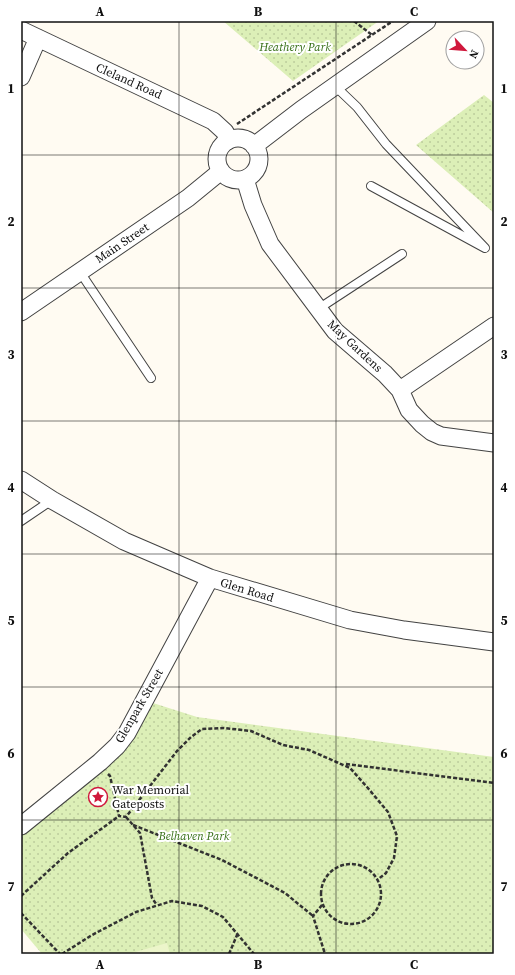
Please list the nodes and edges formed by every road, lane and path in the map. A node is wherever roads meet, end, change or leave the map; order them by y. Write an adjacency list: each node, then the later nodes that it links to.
1 (354, 21): 5 (path)
2 (393, 21): 5 (path)
3 (427, 21): 8 (street)
4 (21, 30): 6 (street, Cleland Road)
5 (372, 36): 9 (path)
6 (38, 38): 7 (street); 9 (street, Cleland Road)
7 (21, 76)
8 (335, 86): 10 (street); 13 (lane)
9 (226, 137): 10 (street); 11 (street)
10 (254, 146): 12 (street)
11 (221, 171): 12 (street); 15 (street, Main Street)
12 (245, 179): 16 (street, May Gardens)
13 (371, 186)
14 (402, 254): 16 (lane)
15 (80, 272): 17 (street, Main Street); 19 (lane)
16 (318, 309): 20 (street, May Gardens)
17 (21, 312)
18 (494, 326): 20 (street)
19 (151, 378)
20 (400, 390): 21 (street, May Gardens)
21 (494, 444)
22 (21, 480): 23 (street, Glen Road)
23 (52, 500): 24 (lane); 25 (street, Glen Road)
24 (21, 521)
25 (210, 578): 26 (street, Glen Road); 27 (street, Glenpark Street)
26 (494, 642)
27 (100, 762): 30 (path); 33 (street, Glenpark Street)
28 (342, 764): 29 (path); 31 (path); 34 (path)
29 (494, 783)
30 (119, 816): 31 (path); 35 (path)
31 (126, 817): 32 (path)
32 (133, 825): 36 (path); 39 (path)
33 (21, 826)
34 (378, 880): 37 (path); 37 (path)
35 (21, 896)
36 (157, 905): 40 (path); 41 (path)
37 (322, 905): 39 (path)
38 (21, 913): 41 (path)
39 (313, 916): 44 (path)
40 (238, 935): 42 (path); 43 (path)
41 (61, 954)
42 (229, 954)
43 (254, 954)
44 (325, 954)

